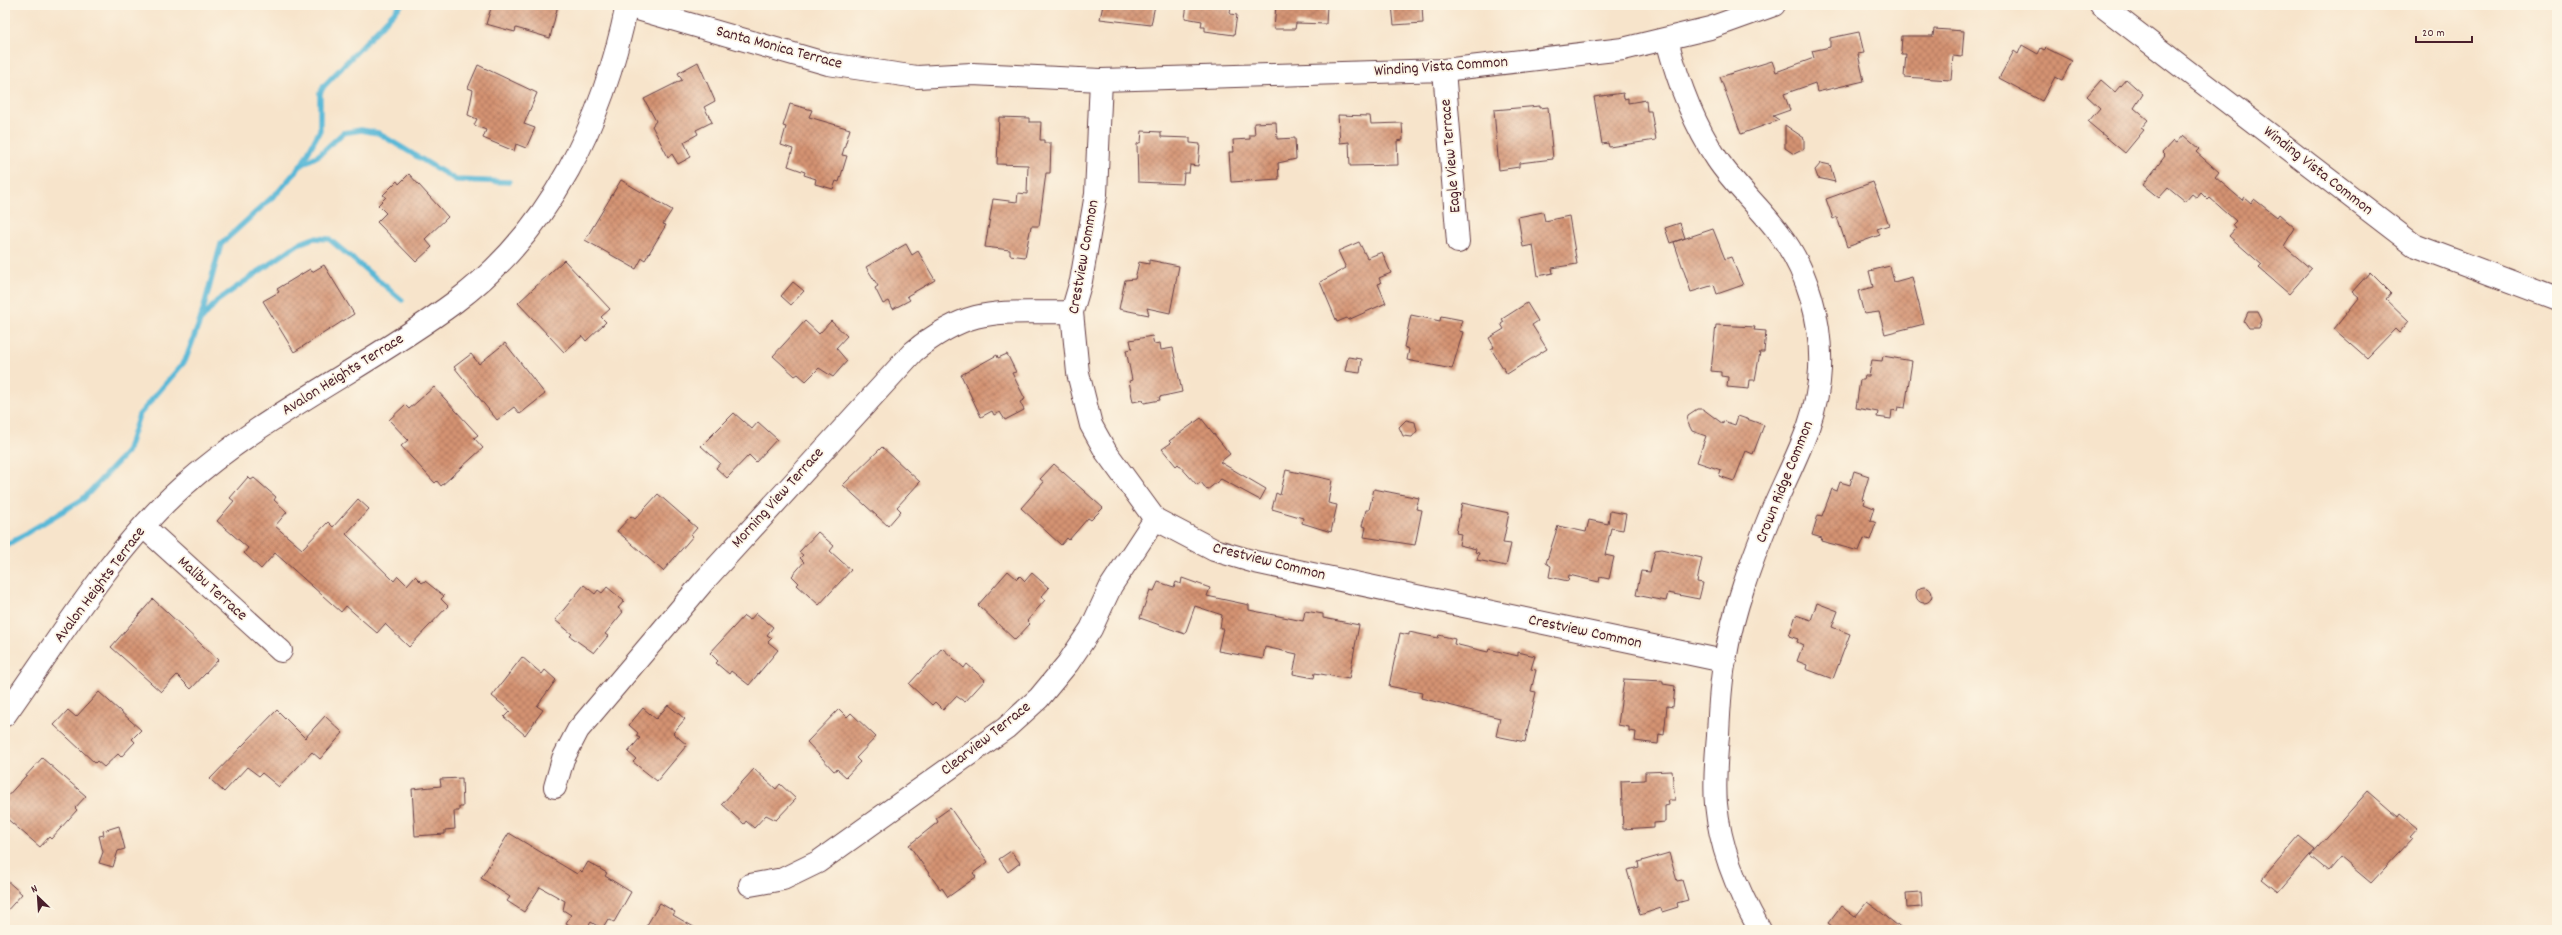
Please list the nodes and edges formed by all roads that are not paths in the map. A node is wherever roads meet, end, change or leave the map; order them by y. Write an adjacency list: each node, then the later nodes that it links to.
1 (627, 5): 6 (street, Santa Monica Terrace); 11 (street, Avalon Heights Terrace)
2 (1774, 5): 4 (street, Winding Vista Common)
3 (2102, 5): 8 (street, Winding Vista Common)
4 (1668, 40): 5 (street, Winding Vista Common); 13 (street, Crown Ridge Common)
5 (1444, 70): 6 (street, Winding Vista Common); 7 (street, Eagle View Terrace)
6 (1101, 80): 9 (street, Crestview Common)
7 (1458, 242)
8 (2557, 299)
9 (1072, 312): 10 (street, Crestview Common); 15 (street, Morning View Terrace)
10 (1155, 519): 13 (street, Crestview Common); 16 (street, Clearview Terrace)
11 (144, 527): 12 (street, Malibu Terrace); 14 (street, Avalon Heights Terrace)
12 (281, 651)
13 (1724, 661): 17 (street, Crown Ridge Common)
14 (5, 715)
15 (555, 787)
16 (750, 884)
17 (1760, 930)

